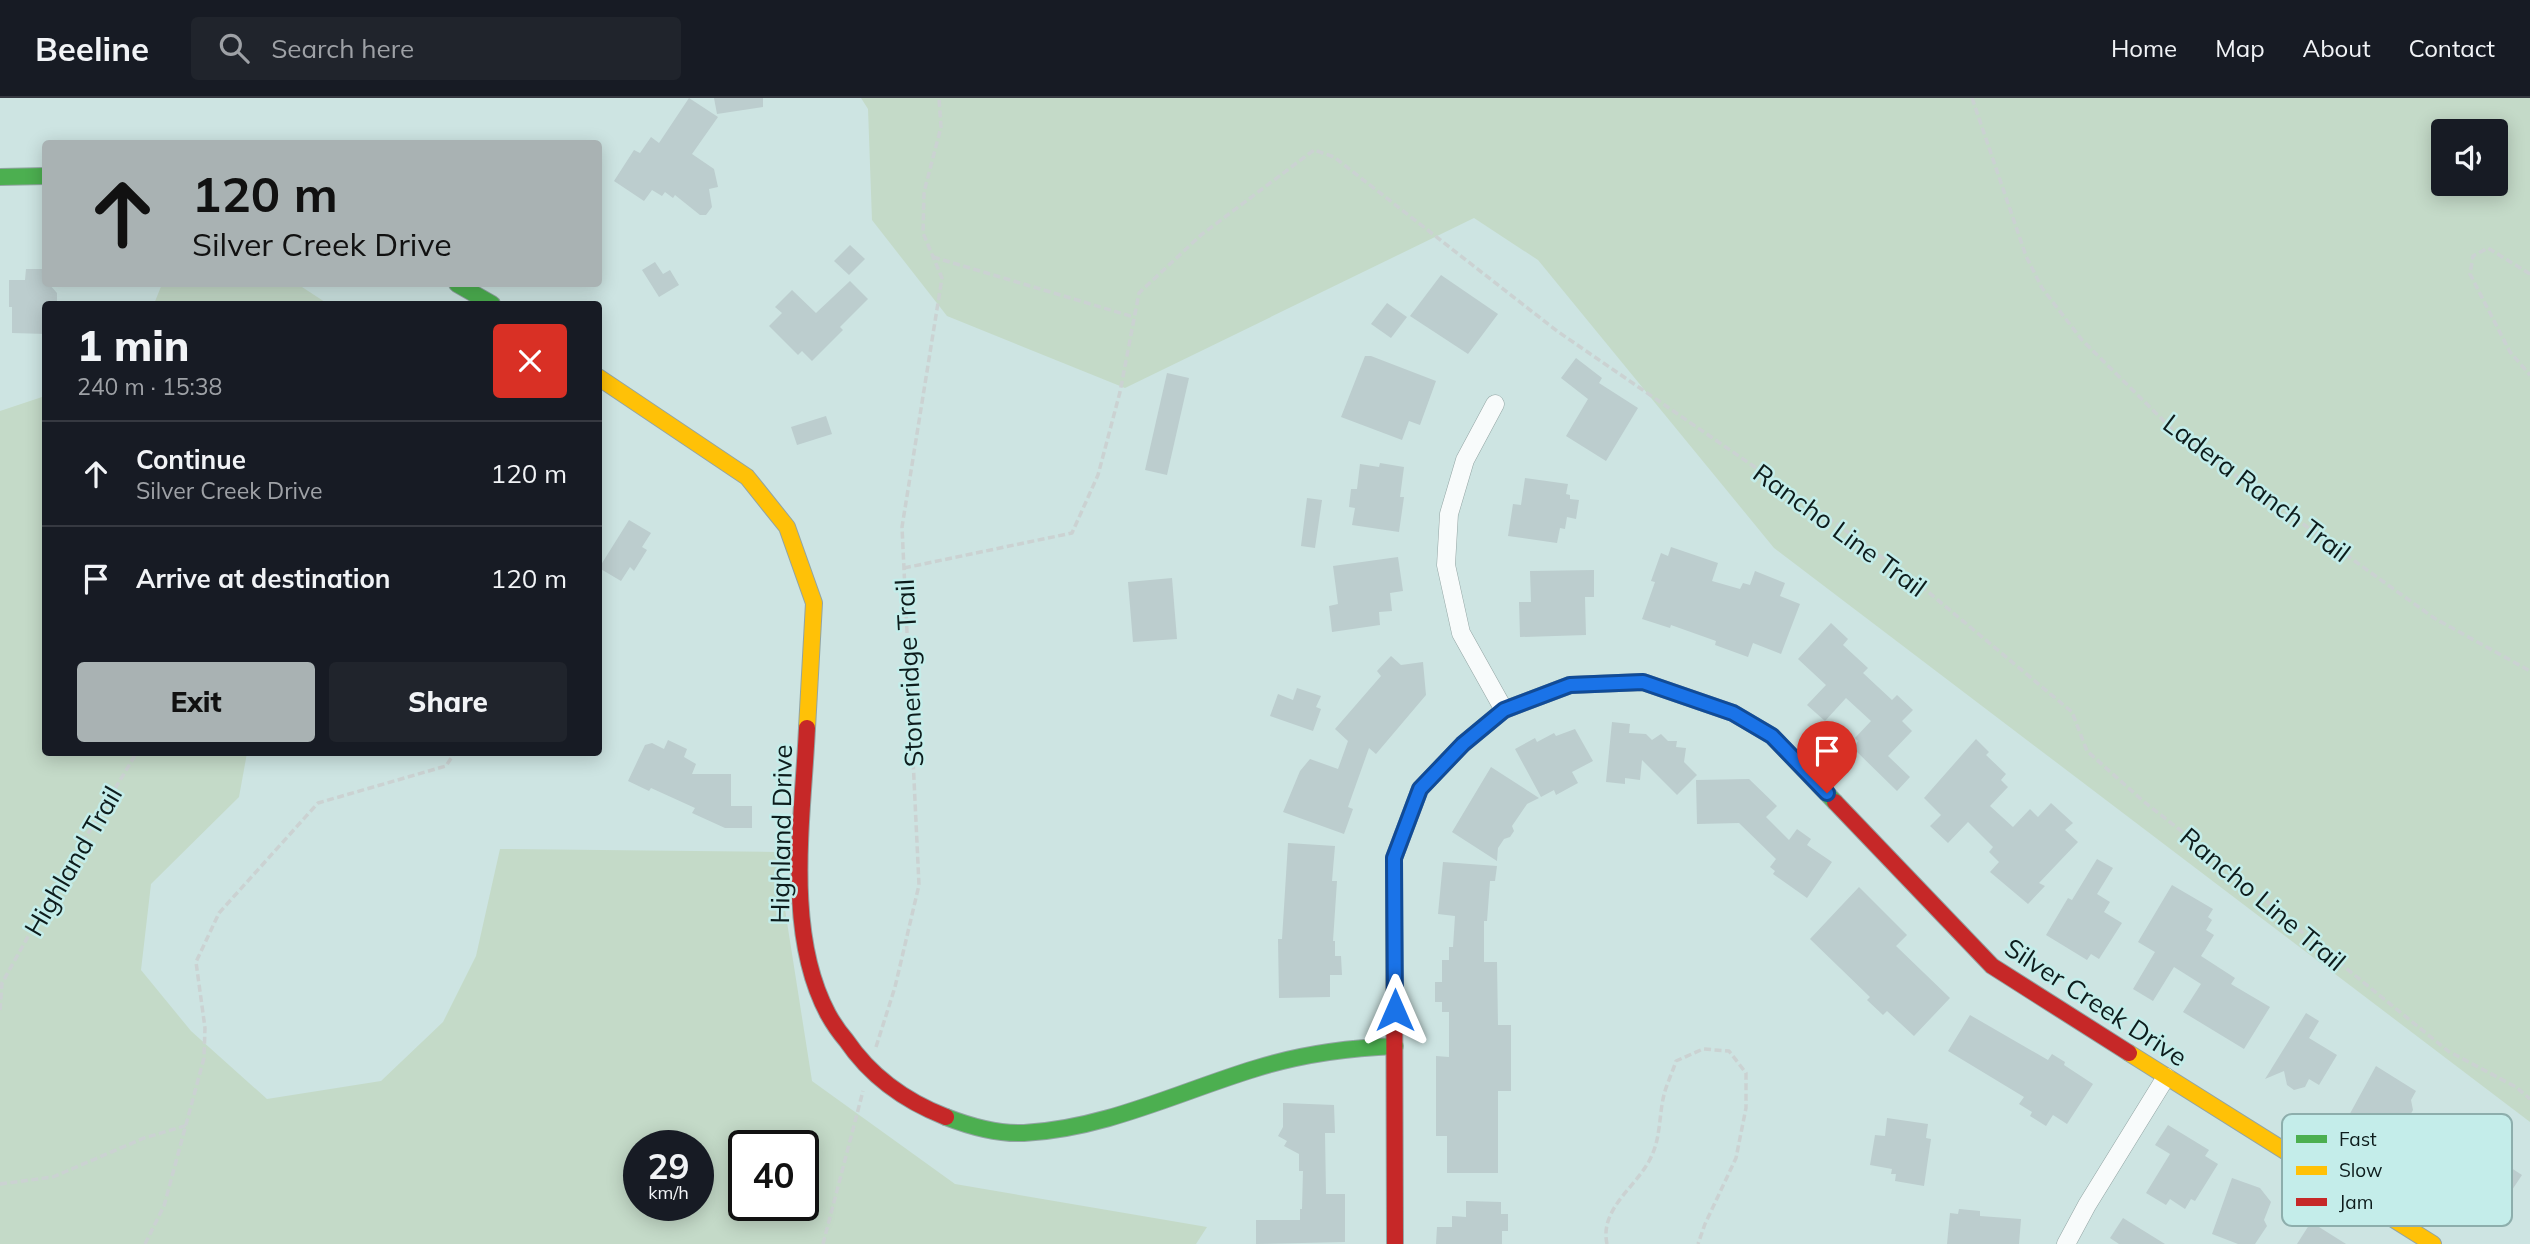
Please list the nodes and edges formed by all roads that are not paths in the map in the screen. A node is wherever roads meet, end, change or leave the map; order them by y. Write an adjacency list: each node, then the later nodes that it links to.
1 (42, 176): 2 (street)
2 (0, 177)
3 (462, 287): 4 (street)
4 (487, 301)
5 (602, 380): 8 (street, Highland Drive)
6 (1495, 404): 7 (street)
7 (1504, 710): 8 (street, Silver Creek Drive); 9 (street, Silver Creek Drive)
8 (1395, 1046): 12 (street, Silver Creek Drive)
9 (2166, 1077): 10 (street, Silver Creek Drive); 13 (street)
10 (2282, 1150)
11 (2404, 1226): 14 (street, Silver Creek Drive)
12 (1395, 1244)
13 (2066, 1244)
14 (2433, 1244)

